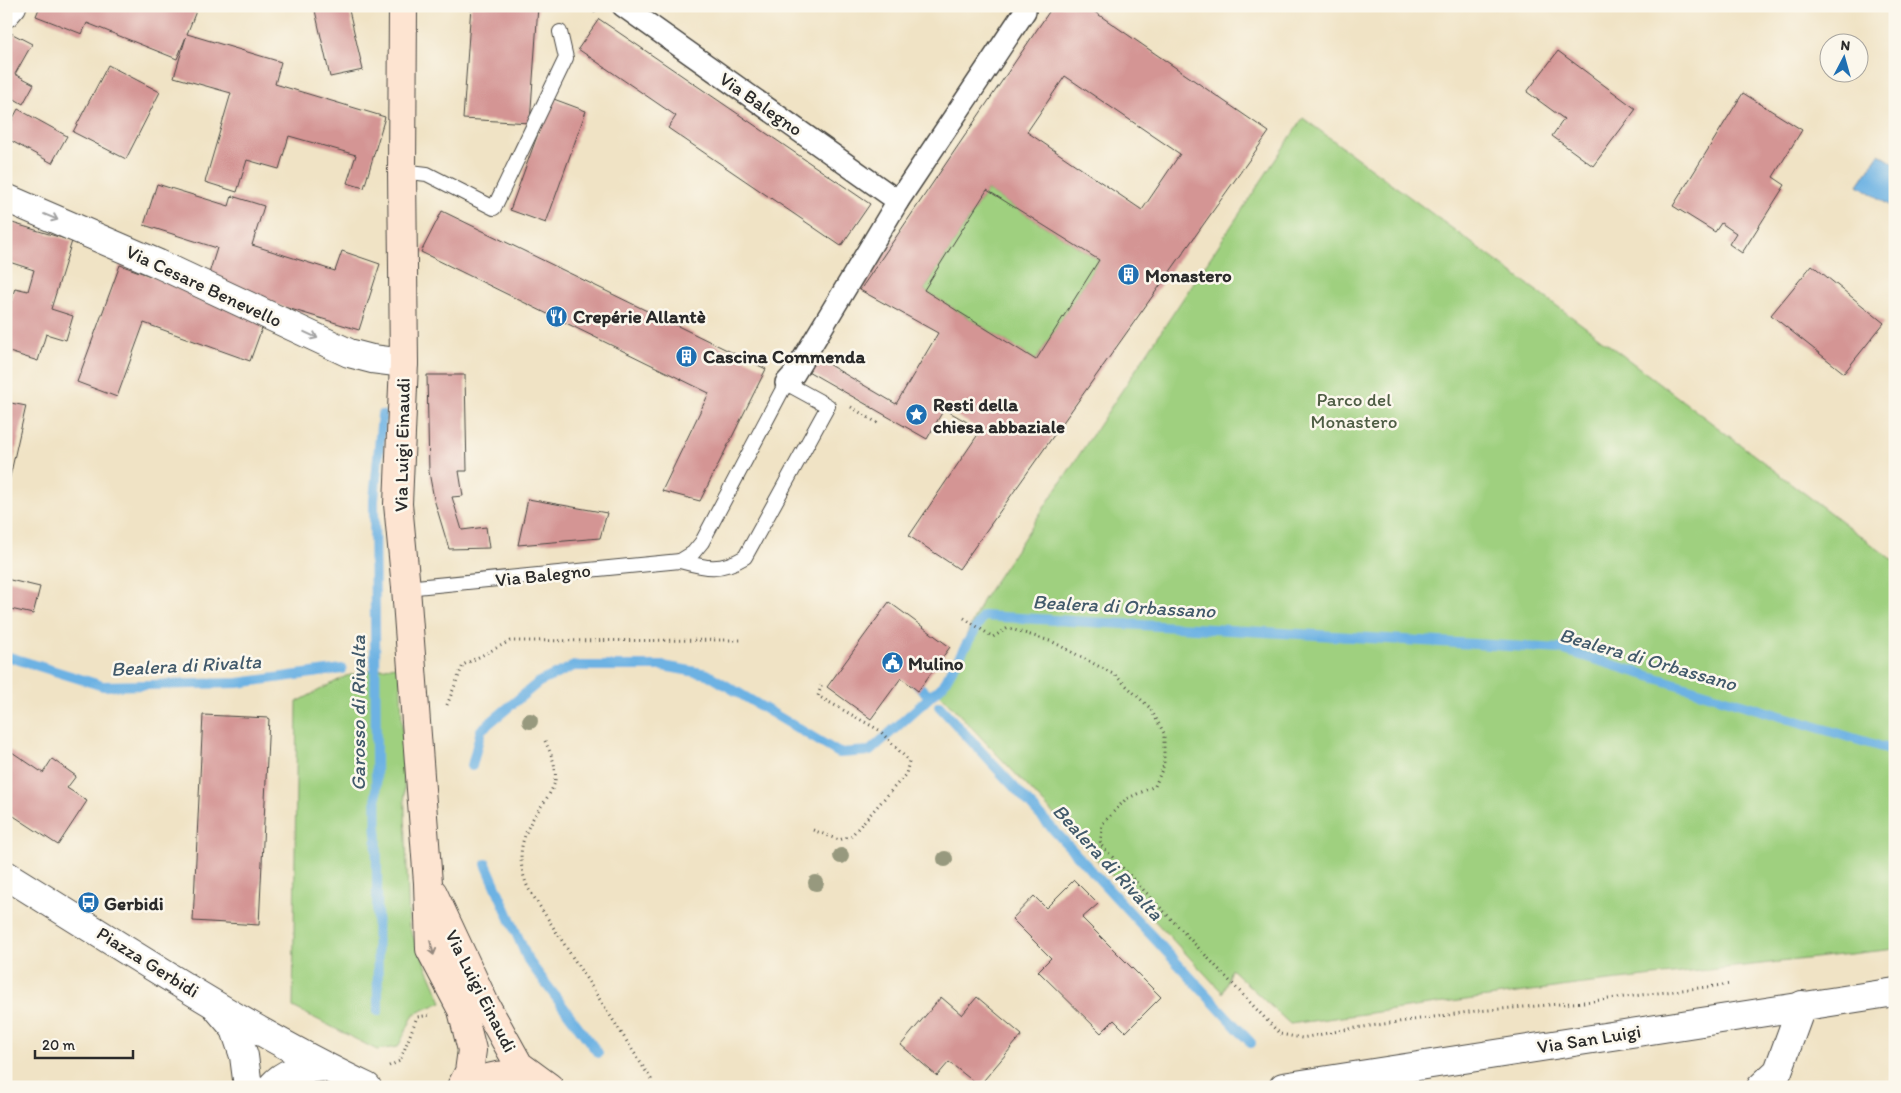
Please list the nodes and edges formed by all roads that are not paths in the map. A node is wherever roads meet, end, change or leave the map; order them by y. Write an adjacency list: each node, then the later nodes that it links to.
1 (12, 6): 5 (street)
2 (403, 6): 7 (main road, Via Luigi Einaudi)
3 (623, 6): 9 (street, Via Balegno)
4 (1025, 11): 9 (street)
5 (6, 13)
6 (560, 32): 7 (lane)
7 (402, 172): 10 (main road, Via Luigi Einaudi)
8 (6, 198): 10 (street, Via Cesare Benevello, one-way to 10)
9 (898, 201): 11 (street)
10 (404, 363): 13 (main road, Via Luigi Einaudi)
11 (786, 383): 12 (lane); 12 (lane, Via Balegno)
12 (680, 561): 13 (lane, Via Balegno)
13 (406, 588): 15 (main road, Via Luigi Einaudi)
14 (6, 875): 17 (street, Piazza Gerbidi)
15 (428, 883): 23 (main road, Via Luigi Einaudi, one-way to 23); 24 (main road, Via Luigi Einaudi)
16 (1895, 992): 18 (street, Via San Luigi)
17 (213, 1002): 19 (street, Piazza Gerbidi); 21 (street, Piazza Gerbidi)
18 (1802, 1005): 25 (street, Via San Luigi); 26 (street)
19 (325, 1067): 20 (street, Piazza Gerbidi); 22 (street)
20 (374, 1076)
21 (248, 1087)
22 (271, 1087)
23 (463, 1087): 24 (main road)
24 (548, 1087)
25 (1283, 1087)
26 (1761, 1087)

